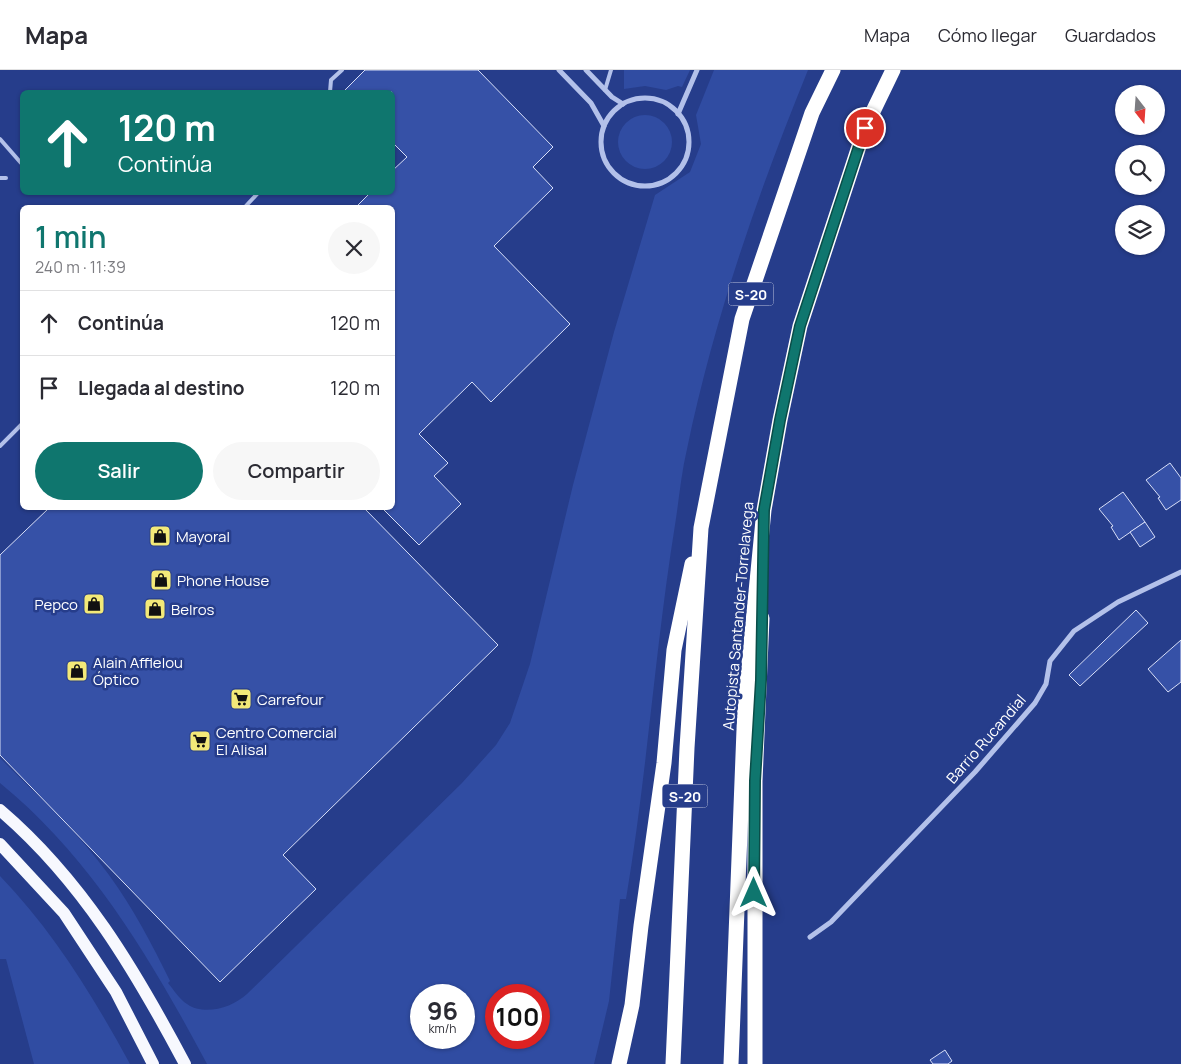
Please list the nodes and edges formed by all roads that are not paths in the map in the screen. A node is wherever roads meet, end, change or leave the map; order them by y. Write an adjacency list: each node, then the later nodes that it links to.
1 (342, 70): 8 (lane)
2 (559, 70): 12 (street)
3 (586, 70): 9 (street)
4 (611, 70): 9 (lane)
5 (697, 70): 11 (street)
6 (833, 70): 22 (highway, S-20)
7 (893, 70): 21 (highway, Autopista Santander-Torrelavega)
8 (330, 90)
9 (605, 90): 10 (street)
10 (623, 104): 11 (street); 12 (street)
11 (678, 114): 12 (street)
12 (604, 126)
13 (0, 139): 14 (lane)
14 (20, 162)
15 (0, 178): 16 (lane)
16 (6, 178)
17 (256, 195): 18 (lane)
18 (247, 205)
19 (20, 426): 20 (lane)
20 (0, 446)
21 (764, 510): 31 (highway, Autopista Santander-Torrelavega); 32 (highway)
22 (701, 528): 29 (highway); 30 (highway, S-20)
23 (1181, 572): 26 (street, Barrio Rucandial)
24 (0, 810): 28 (main road)
25 (0, 844): 27 (main road)
26 (810, 937)
27 (153, 1064)
28 (185, 1064)
29 (619, 1064)
30 (673, 1064)
31 (731, 1064)
32 (755, 1064)

